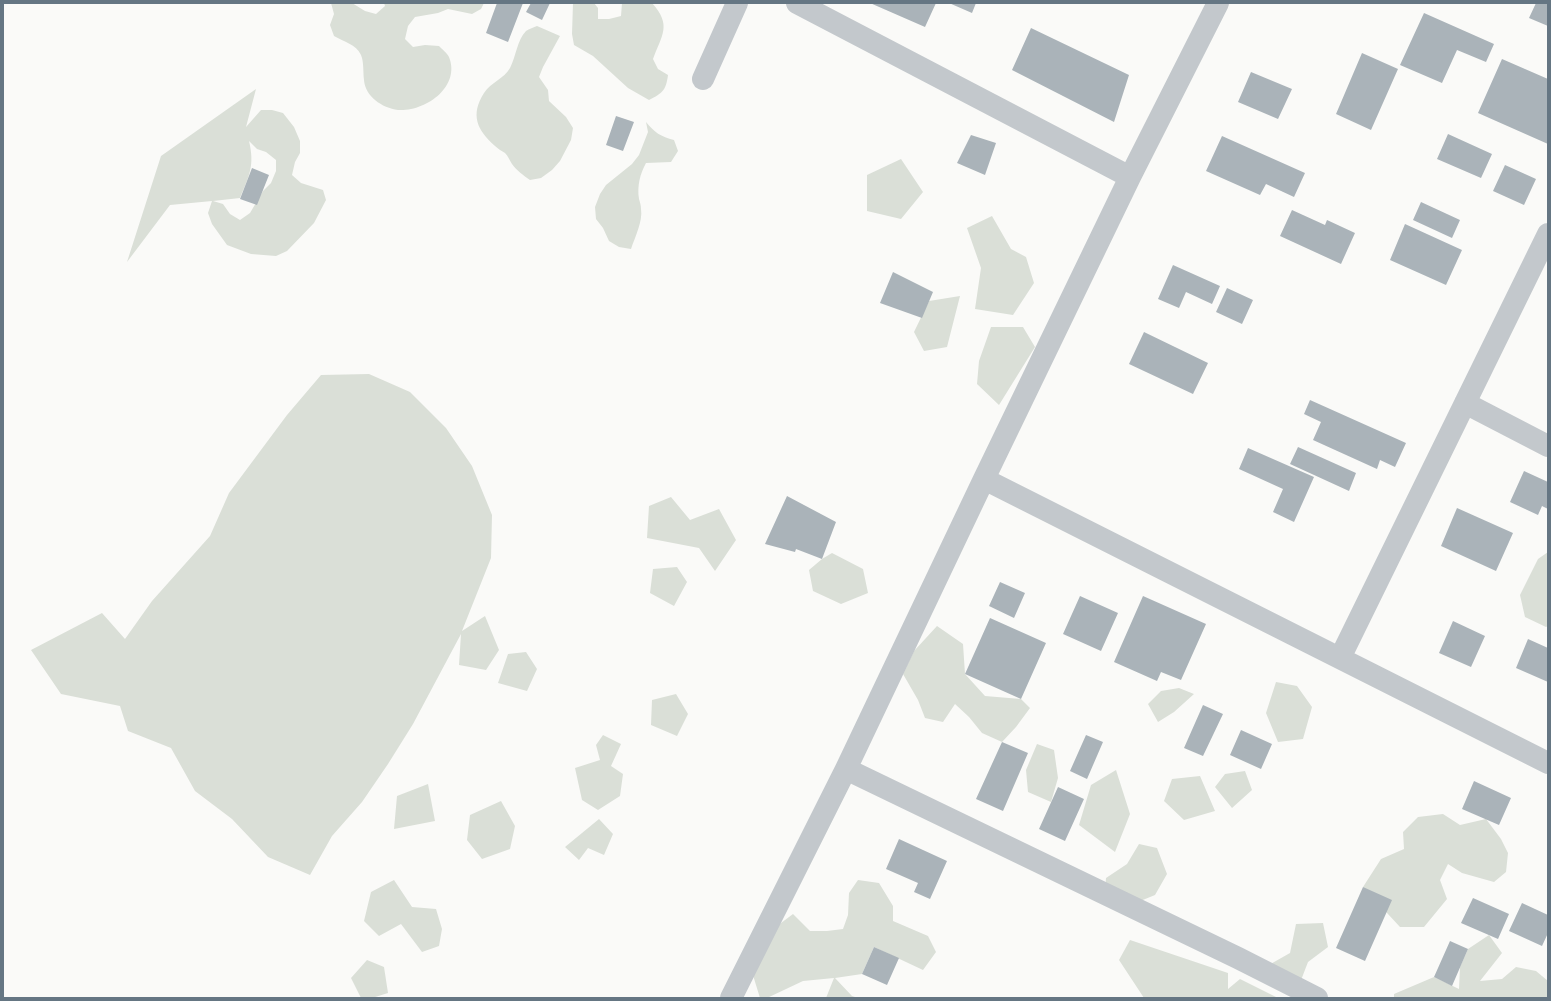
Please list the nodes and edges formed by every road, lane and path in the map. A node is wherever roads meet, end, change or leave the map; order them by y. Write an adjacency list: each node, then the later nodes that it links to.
1 (737, 3): 4 (street)
2 (797, 3): 5 (street)
3 (1218, 3): 5 (street)
4 (703, 79)
5 (1130, 177): 9 (street)
6 (1548, 234): 7 (street)
7 (1465, 403): 8 (street); 10 (street)
8 (1548, 446)
9 (984, 479): 10 (street); 12 (street)
10 (1340, 658): 11 (street)
11 (1548, 763)
12 (846, 769): 13 (street); 14 (street)
13 (731, 998)
14 (1317, 998)

